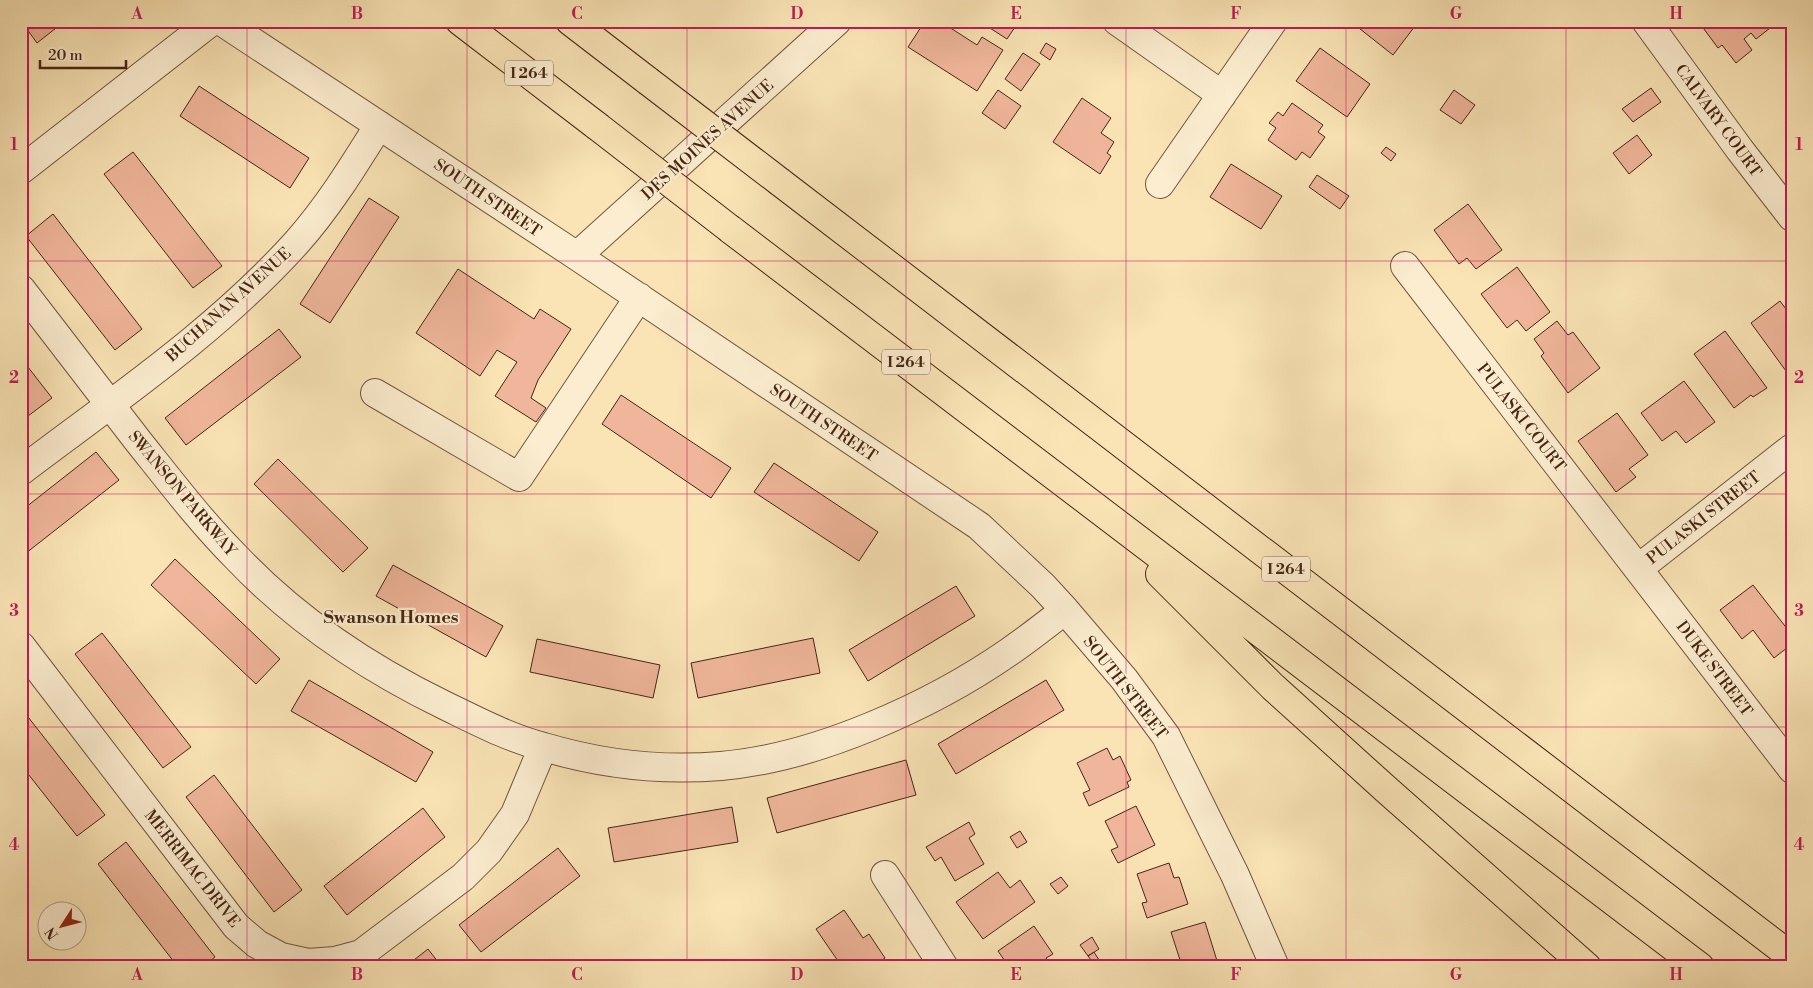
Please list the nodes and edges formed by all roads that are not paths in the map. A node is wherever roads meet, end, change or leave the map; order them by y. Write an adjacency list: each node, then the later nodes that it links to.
1 (212, 21): 11 (street)
2 (221, 21): 10 (street, SOUTH STREET)
3 (460, 21): 22 (highway, I 264, bridge)
4 (570, 21): 29 (highway, I 264, bridge)
5 (837, 21): 14 (street, DES MOINES AVENUE)
6 (1117, 21): 9 (street)
7 (1273, 21): 9 (street)
8 (1646, 21): 13 (street, CALVARY COURT)
9 (1222, 95): 12 (street)
10 (379, 124): 14 (street, SOUTH STREET); 19 (street, BUCHANAN AVENUE)
11 (21, 170)
12 (1160, 184)
13 (1792, 217)
14 (577, 256): 17 (street, SOUTH STREET)
15 (1405, 266): 23 (street, PULASKI COURT)
16 (21, 289): 19 (street, SWANSON PARKWAY)
17 (639, 297): 18 (street); 24 (street, SOUTH STREET)
18 (376, 393)
19 (109, 404): 21 (street, BUCHANAN AVENUE); 26 (street, SWANSON PARKWAY)
20 (1792, 448): 23 (street, PULASKI STREET)
21 (21, 471)
22 (1081, 496): 32 (highway); 33 (highway, I 264)
23 (1638, 568): 27 (street, DUKE STREET)
24 (1066, 610): 26 (street, SWANSON PARKWAY); 31 (street, SOUTH STREET)
25 (21, 646): 26 (street, MERRIMAC DRIVE)
26 (544, 747)
27 (1792, 769)
28 (886, 875): 30 (street)
29 (1792, 957)
30 (944, 967)
31 (1275, 967)
32 (1587, 967)
33 (1700, 967)

